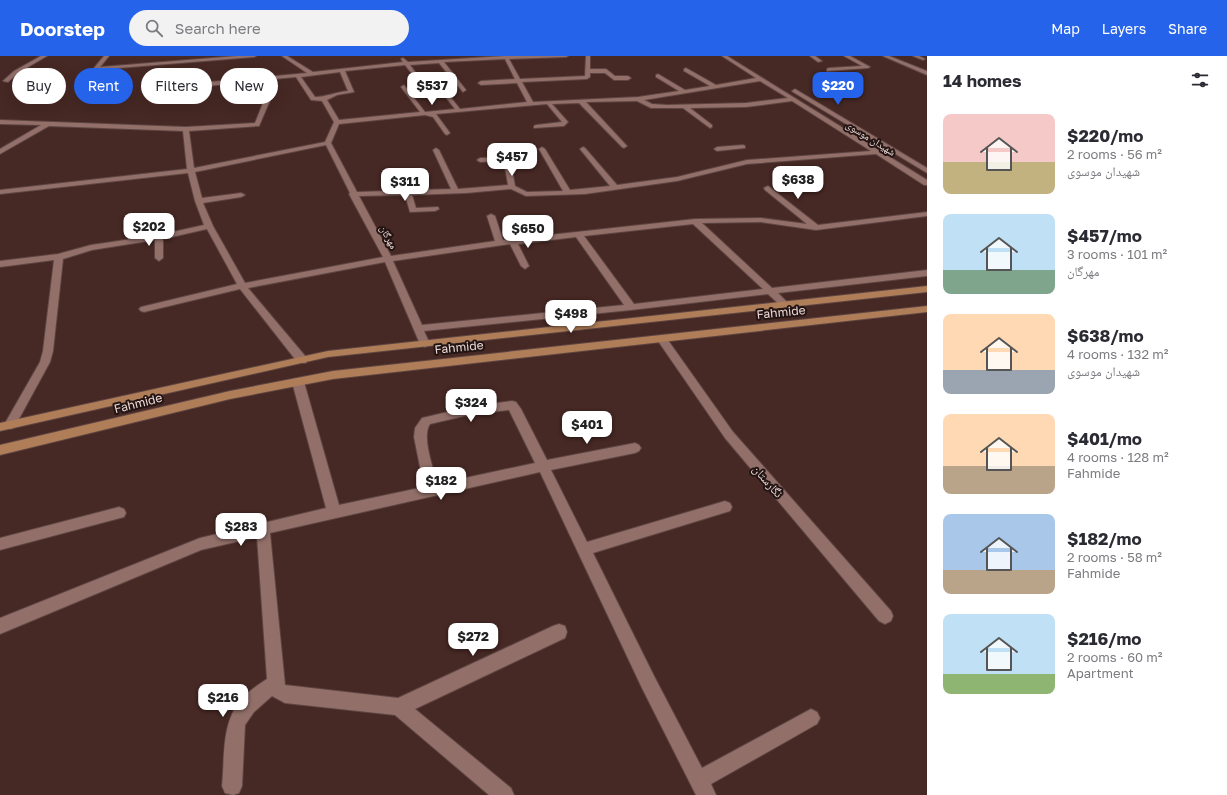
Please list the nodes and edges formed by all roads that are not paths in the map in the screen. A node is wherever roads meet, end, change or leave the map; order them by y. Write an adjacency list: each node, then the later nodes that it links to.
1 (45, 56): 35 (street)
2 (107, 56): 19 (street)
3 (165, 56): 19 (street)
4 (254, 56): 19 (street)
5 (284, 56): 27 (street)
6 (401, 56): 20 (street)
7 (566, 56): 14 (street)
8 (588, 56): 25 (street)
9 (724, 56): 33 (street, شهیدان موسوی)
10 (812, 56): 17 (street)
11 (846, 56): 24 (street)
12 (885, 56): 26 (street)
13 (915, 56): 15 (street)
14 (506, 57): 16 (street); 34 (street)
15 (923, 59)
16 (440, 61): 20 (street); 41 (street)
17 (820, 61)
18 (360, 62): 21 (street)
19 (167, 64)
20 (405, 64): 21 (street); 30 (street)
21 (364, 68): 22 (street)
22 (342, 70): 27 (street); 43 (street)
23 (686, 70): 38 (street)
24 (829, 70)
25 (588, 71): 32 (street); 34 (street)
26 (927, 73)
27 (312, 74): 28 (street)
28 (298, 76): 31 (street); 43 (street)
29 (658, 76): 42 (street)
30 (416, 77)
31 (278, 78)
32 (628, 78)
33 (760, 79): 38 (street); 45 (street, شهیدان موسوی)
34 (518, 80): 36 (street); 49 (street)
35 (6, 81)
36 (481, 83)
37 (440, 86): 51 (street)
38 (714, 86): 42 (street)
39 (789, 87): 72 (street, شهیدان موسوی)
40 (404, 88): 52 (street)
41 (463, 90)
42 (684, 91): 44 (street)
43 (324, 99): 54 (street)
44 (638, 99): 46 (street); 50 (street)
45 (794, 100): 50 (street); 68 (street, شهیدان موسوی)
46 (582, 101): 47 (street); 61 (street)
47 (548, 102): 49 (street); 56 (street)
48 (266, 104): 58 (street)
49 (531, 104): 51 (street)
50 (684, 106): 57 (street)
51 (459, 111): 52 (street)
52 (423, 114): 54 (street); 59 (street)
53 (0, 122): 55 (street)
54 (337, 122): 60 (street)
55 (49, 124): 58 (street); 67 (street)
56 (536, 126)
57 (710, 126)
58 (186, 129): 71 (street)
59 (448, 133)
60 (328, 143): 71 (street); 81 (street, مهرگان)
61 (624, 146)
62 (743, 147): 69 (street)
63 (542, 148): 80 (street)
64 (583, 149): 75 (street)
65 (717, 149): 69 (street)
66 (436, 150): 77 (street)
67 (0, 152)
68 (877, 152): 69 (street); 73 (street, شهیدان موسوی)
69 (738, 155): 75 (street)
70 (480, 160): 74 (street)
71 (191, 171): 78 (street); 83 (street)
72 (927, 171)
73 (927, 183)
74 (512, 186): 77 (street); 80 (street)
75 (614, 187): 80 (street)
76 (768, 188): 89 (street)
77 (455, 190): 79 (street)
78 (0, 192)
79 (408, 192): 81 (street); 84 (street)
80 (568, 193)
81 (353, 194): 96 (street, مهرگان)
82 (241, 195): 83 (street)
83 (199, 202): 88 (street)
84 (435, 210)
85 (927, 214): 89 (street)
86 (491, 216): 93 (street)
87 (695, 221): 89 (street); 90 (street); 102 (street)
88 (209, 226): 91 (street); 100 (street)
89 (816, 228)
90 (578, 234): 92 (street); 104 (street)
91 (159, 237): 94 (street); 95 (street)
92 (512, 241): 93 (street); 98 (street)
93 (500, 243): 96 (street)
94 (59, 257): 97 (street); 116 (street)
95 (159, 258)
96 (388, 259): 100 (street); 108 (street, مهرگان)
97 (0, 264)
98 (525, 266)
99 (927, 273): 102 (street)
100 (242, 286): 105 (street); 114 (street)
101 (927, 289): 103 (main road, Fahmide)
102 (771, 292): 103 (street); 104 (street)
103 (786, 305): 107 (main road, Fahmide)
104 (631, 307): 108 (street)
105 (144, 308)
106 (927, 309): 110 (main road, Fahmide)
107 (593, 326): 109 (main road, Fahmide); 112 (main road)
108 (418, 328): 111 (street, مهرگان)
109 (550, 331): 111 (main road, Fahmide); 113 (main road)
110 (661, 338): 112 (main road, Fahmide); 127 (street, نگارستان)
111 (425, 344): 114 (main road, Fahmide)
112 (604, 344): 113 (main road, Fahmide)
113 (560, 350): 115 (main road, Fahmide)
114 (302, 360): 116 (main road, Fahmide)
115 (298, 382): 118 (main road, Fahmide); 122 (street)
116 (5, 426)
117 (635, 448): 119 (street)
118 (0, 450)
119 (544, 466): 120 (street); 120 (street); 126 (street)
120 (432, 490): 122 (street)
121 (725, 507): 126 (street)
122 (334, 512): 124 (street)
123 (119, 513): 125 (street)
124 (262, 528): 128 (street); 130 (street)
125 (0, 544)
126 (584, 549): 134 (street)
127 (885, 616)
128 (0, 626)
129 (559, 632): 131 (street)
130 (276, 683): 131 (street); 133 (street)
131 (399, 707): 135 (street)
132 (811, 718): 134 (street)
133 (232, 786)
134 (702, 787)
135 (504, 795)

